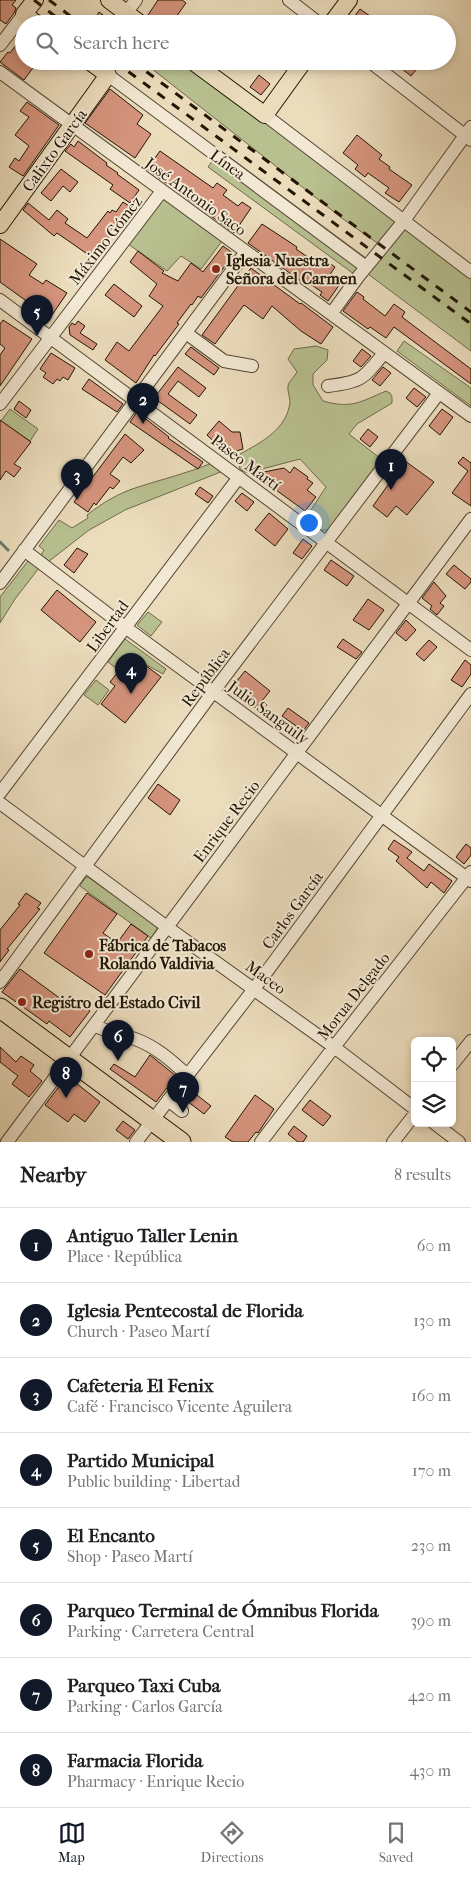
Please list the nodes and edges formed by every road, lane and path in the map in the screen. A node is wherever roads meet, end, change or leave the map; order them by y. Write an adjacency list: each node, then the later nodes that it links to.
1 (35, 0): 6 (main road)
2 (109, 0): 5 (main road)
3 (289, 0): 7 (street)
4 (349, 0): 8 (main road)
5 (131, 7)
6 (32, 15)
7 (308, 15)
8 (338, 15)
9 (15, 32): 10 (street)
10 (0, 45)
11 (101, 70): 16 (main road, Línea)
12 (204, 70): 17 (main road)
13 (298, 70): 17 (main road)
14 (381, 70): 19 (street)
15 (0, 72): 18 (street, José Antonio Saco)
16 (108, 75): 18 (main road, Calixto García); 24 (street, Línea)
17 (265, 115): 21 (street)
18 (72, 125): 20 (street, José Antonio Saco); 22 (main road, Calixto García)
19 (469, 134): 21 (street)
20 (162, 191): 23 (street, José Antonio Saco); 29 (street, Máximo Gómez)
21 (404, 222): 24 (street); 25 (street)
22 (0, 225)
23 (245, 253): 27 (street, José Antonio Saco); 28 (street)
24 (366, 267): 27 (street)
25 (471, 272)
26 (0, 300): 29 (street, Paseo Martí)
27 (331, 314): 30 (street, José Antonio Saco)
28 (186, 333): 31 (street); 34 (street)
29 (50, 337): 34 (street, Paseo Martí); 35 (street, Máximo Gómez)
30 (384, 353): 32 (street); 33 (street, José Antonio Saco)
31 (252, 366)
32 (328, 386)
33 (439, 393): 36 (street, José Antonio Saco); 39 (street, República)
34 (136, 400): 37 (street, Paseo Martí); 40 (street)
35 (0, 404)
36 (471, 416)
37 (239, 477): 39 (street, Paseo Martí); 43 (street, Libertad)
38 (471, 519): 42 (street, Enrique Recio)
39 (326, 544): 42 (street, Paseo Martí); 45 (street, República)
40 (24, 550): 41 (street); 43 (street, Julio Sanguily)
41 (0, 583)
42 (408, 603): 44 (street, Paseo Martí); 47 (street, Enrique Recio)
43 (125, 627): 45 (street, Julio Sanguily); 48 (street, Libertad)
44 (471, 650)
45 (213, 692): 47 (street, Julio Sanguily); 51 (street, República)
46 (471, 694): 50 (street, Carlos García)
47 (298, 753): 50 (street, Julio Sanguily); 53 (street, Enrique Recio)
48 (0, 793)
49 (0, 803): 51 (street, Maceo)
50 (381, 815): 52 (street, Julio Sanguily); 55 (street, Carlos García)
51 (86, 866): 53 (street, Maceo); 54 (street, República)
52 (470, 877): 59 (street, Morua Delgado)
53 (167, 928): 55 (street, Maceo); 57 (street, Enrique Recio)
54 (0, 982)
55 (254, 989): 59 (street, Maceo); 62 (street, Carlos García)
56 (0, 1008): 60 (highway)
57 (94, 1025): 60 (street, Enrique Recio); 62 (street)
58 (471, 1041): 61 (street)
59 (334, 1047): 64 (street, Maceo); 72 (street, Morua Delgado)
60 (69, 1058): 67 (highway); 69 (street, Enrique Recio)
61 (456, 1061)
62 (187, 1075): 63 (street, Carlos García)
63 (168, 1100): 65 (street); 67 (street, Carlos García)
64 (411, 1106)
65 (182, 1111)
66 (411, 1119): 73 (street)
67 (152, 1120): 70 (street, Carlos García); 71 (highway)
68 (439, 1127): 74 (street)
69 (7, 1142)
70 (136, 1142)
71 (182, 1142)
72 (261, 1142)
73 (393, 1142)
74 (458, 1142)

